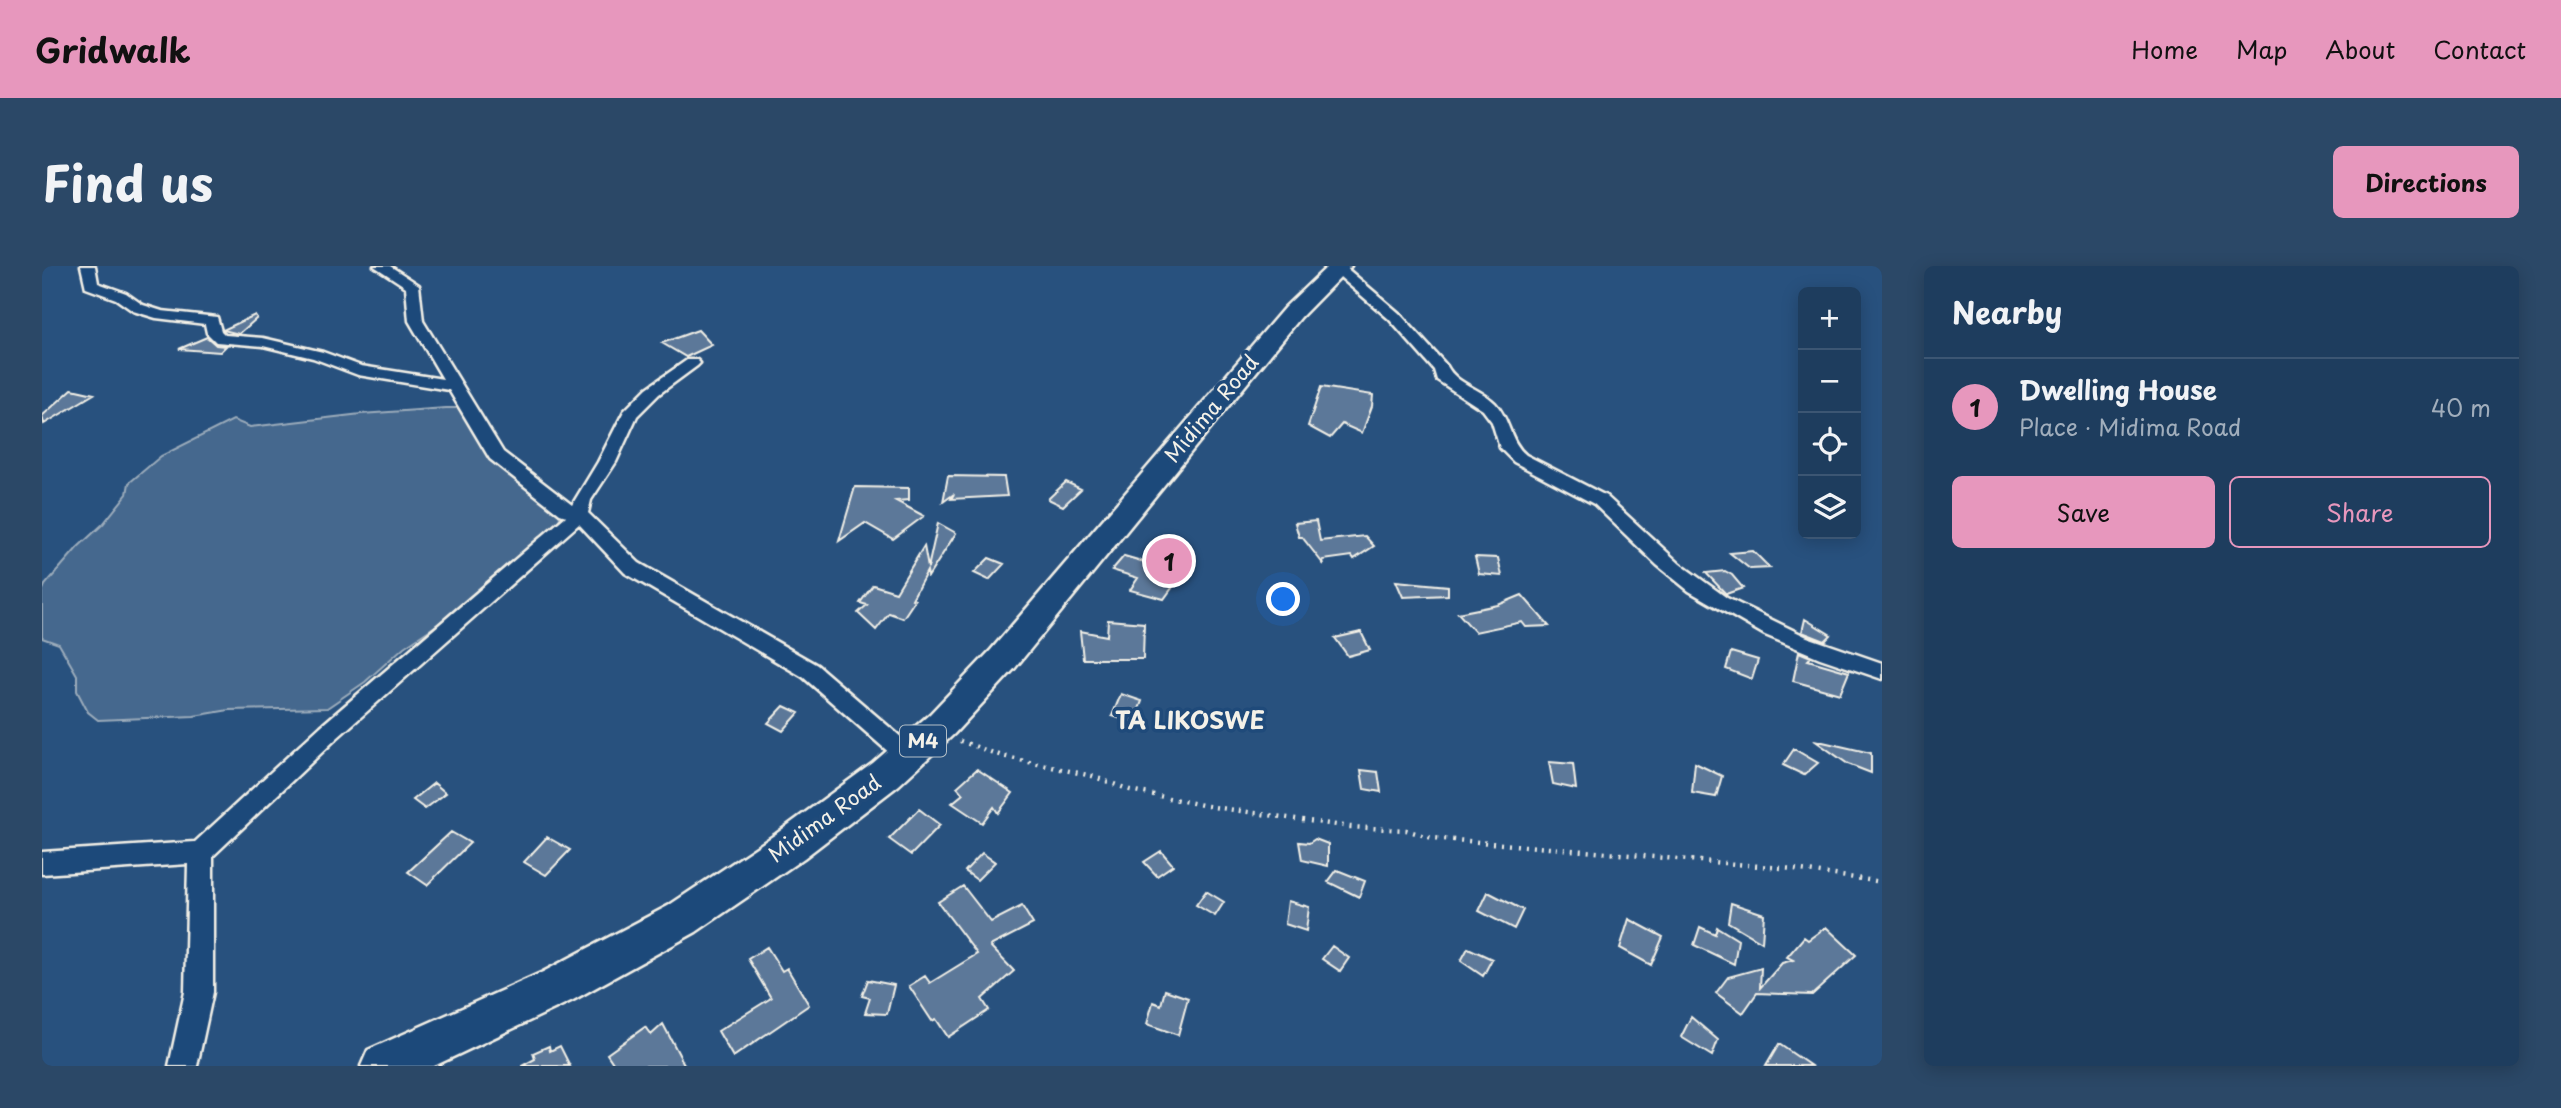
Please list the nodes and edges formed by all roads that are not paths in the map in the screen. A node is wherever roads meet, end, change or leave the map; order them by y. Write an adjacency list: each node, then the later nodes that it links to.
1 (88, 266): 5 (street)
2 (381, 266): 5 (street)
3 (1339, 267): 7 (street); 8 (main road, Midima Road / M4)
4 (692, 363): 6 (street)
5 (455, 386): 6 (street)
6 (579, 513): 8 (street); 9 (street)
7 (1882, 671)
8 (908, 756): 12 (main road, Midima Road / M4)
9 (201, 852): 10 (street); 11 (street)
10 (42, 863)
11 (183, 1066)
12 (384, 1066)

